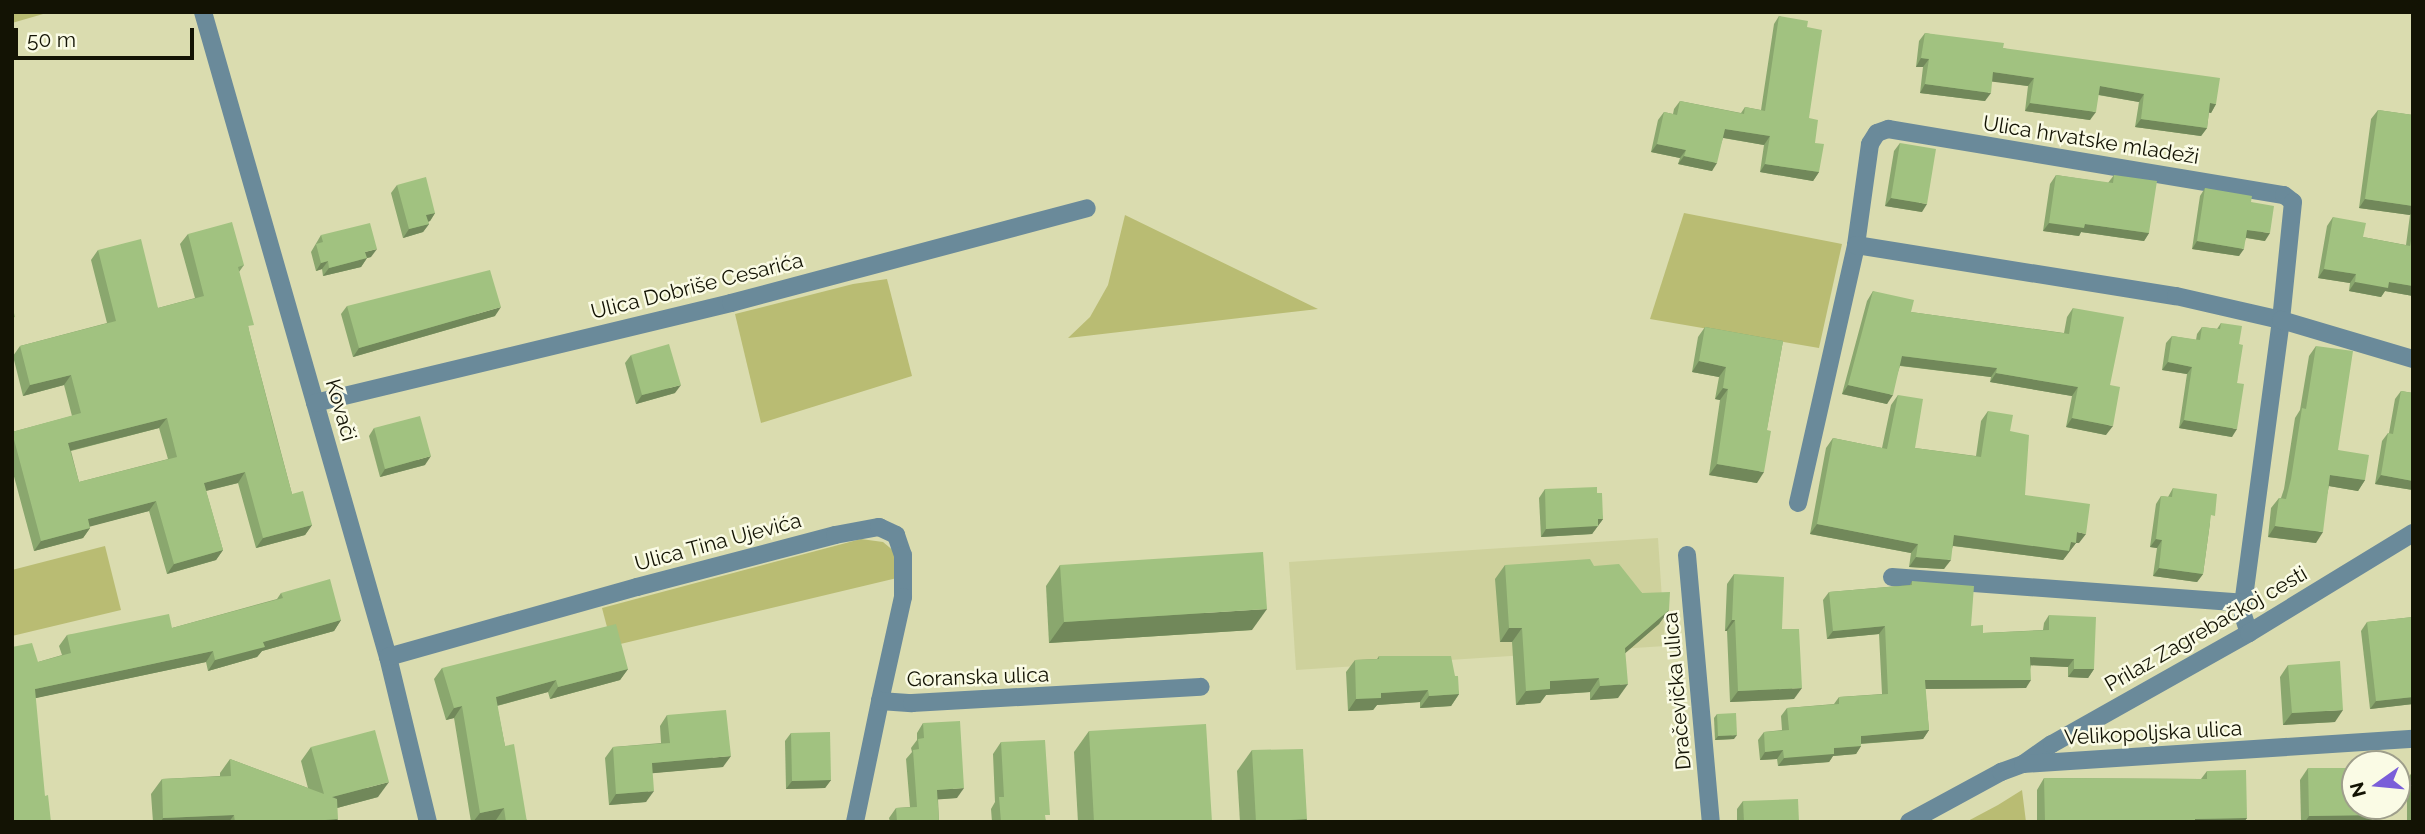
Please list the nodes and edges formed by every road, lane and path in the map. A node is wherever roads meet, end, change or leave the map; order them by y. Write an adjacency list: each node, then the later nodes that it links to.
1 (203, 12): 6 (street, Kovači)
2 (1087, 208): 6 (street, Ulica Dobriše Cesarića)
3 (1856, 245): 4 (street); 4 (street, Ulica hrvatske mladeži); 7 (street, Ulica hrvatske mladeži)
4 (2281, 320): 5 (street); 11 (street, Ulica hrvatske mladeži)
5 (2413, 359)
6 (315, 404): 13 (street, Kovači)
7 (1798, 503)
8 (2413, 533): 12 (street, Prilaz Zagrebačkoj cesti)
9 (1687, 555): 20 (street, Dračevička ulica)
10 (1892, 577): 11 (street, Prilaz Zagrebačkoj cesti)
11 (2244, 603): 12 (street, Ulica hrvatske mladeži)
12 (2249, 633): 17 (street, Prilaz Zagrebačkoj cesti)
13 (388, 657): 15 (street, Ulica Tina Ujevića); 18 (street, Kovači)
14 (1201, 687): 15 (street, Goranska ulica)
15 (880, 701): 19 (street, Goranska ulica)
16 (2413, 739): 17 (street, Velikopoljska ulica)
17 (2023, 764): 21 (street, Velikopoljska ulica)
18 (428, 822)
19 (855, 822)
20 (1711, 822)
21 (1909, 822)

